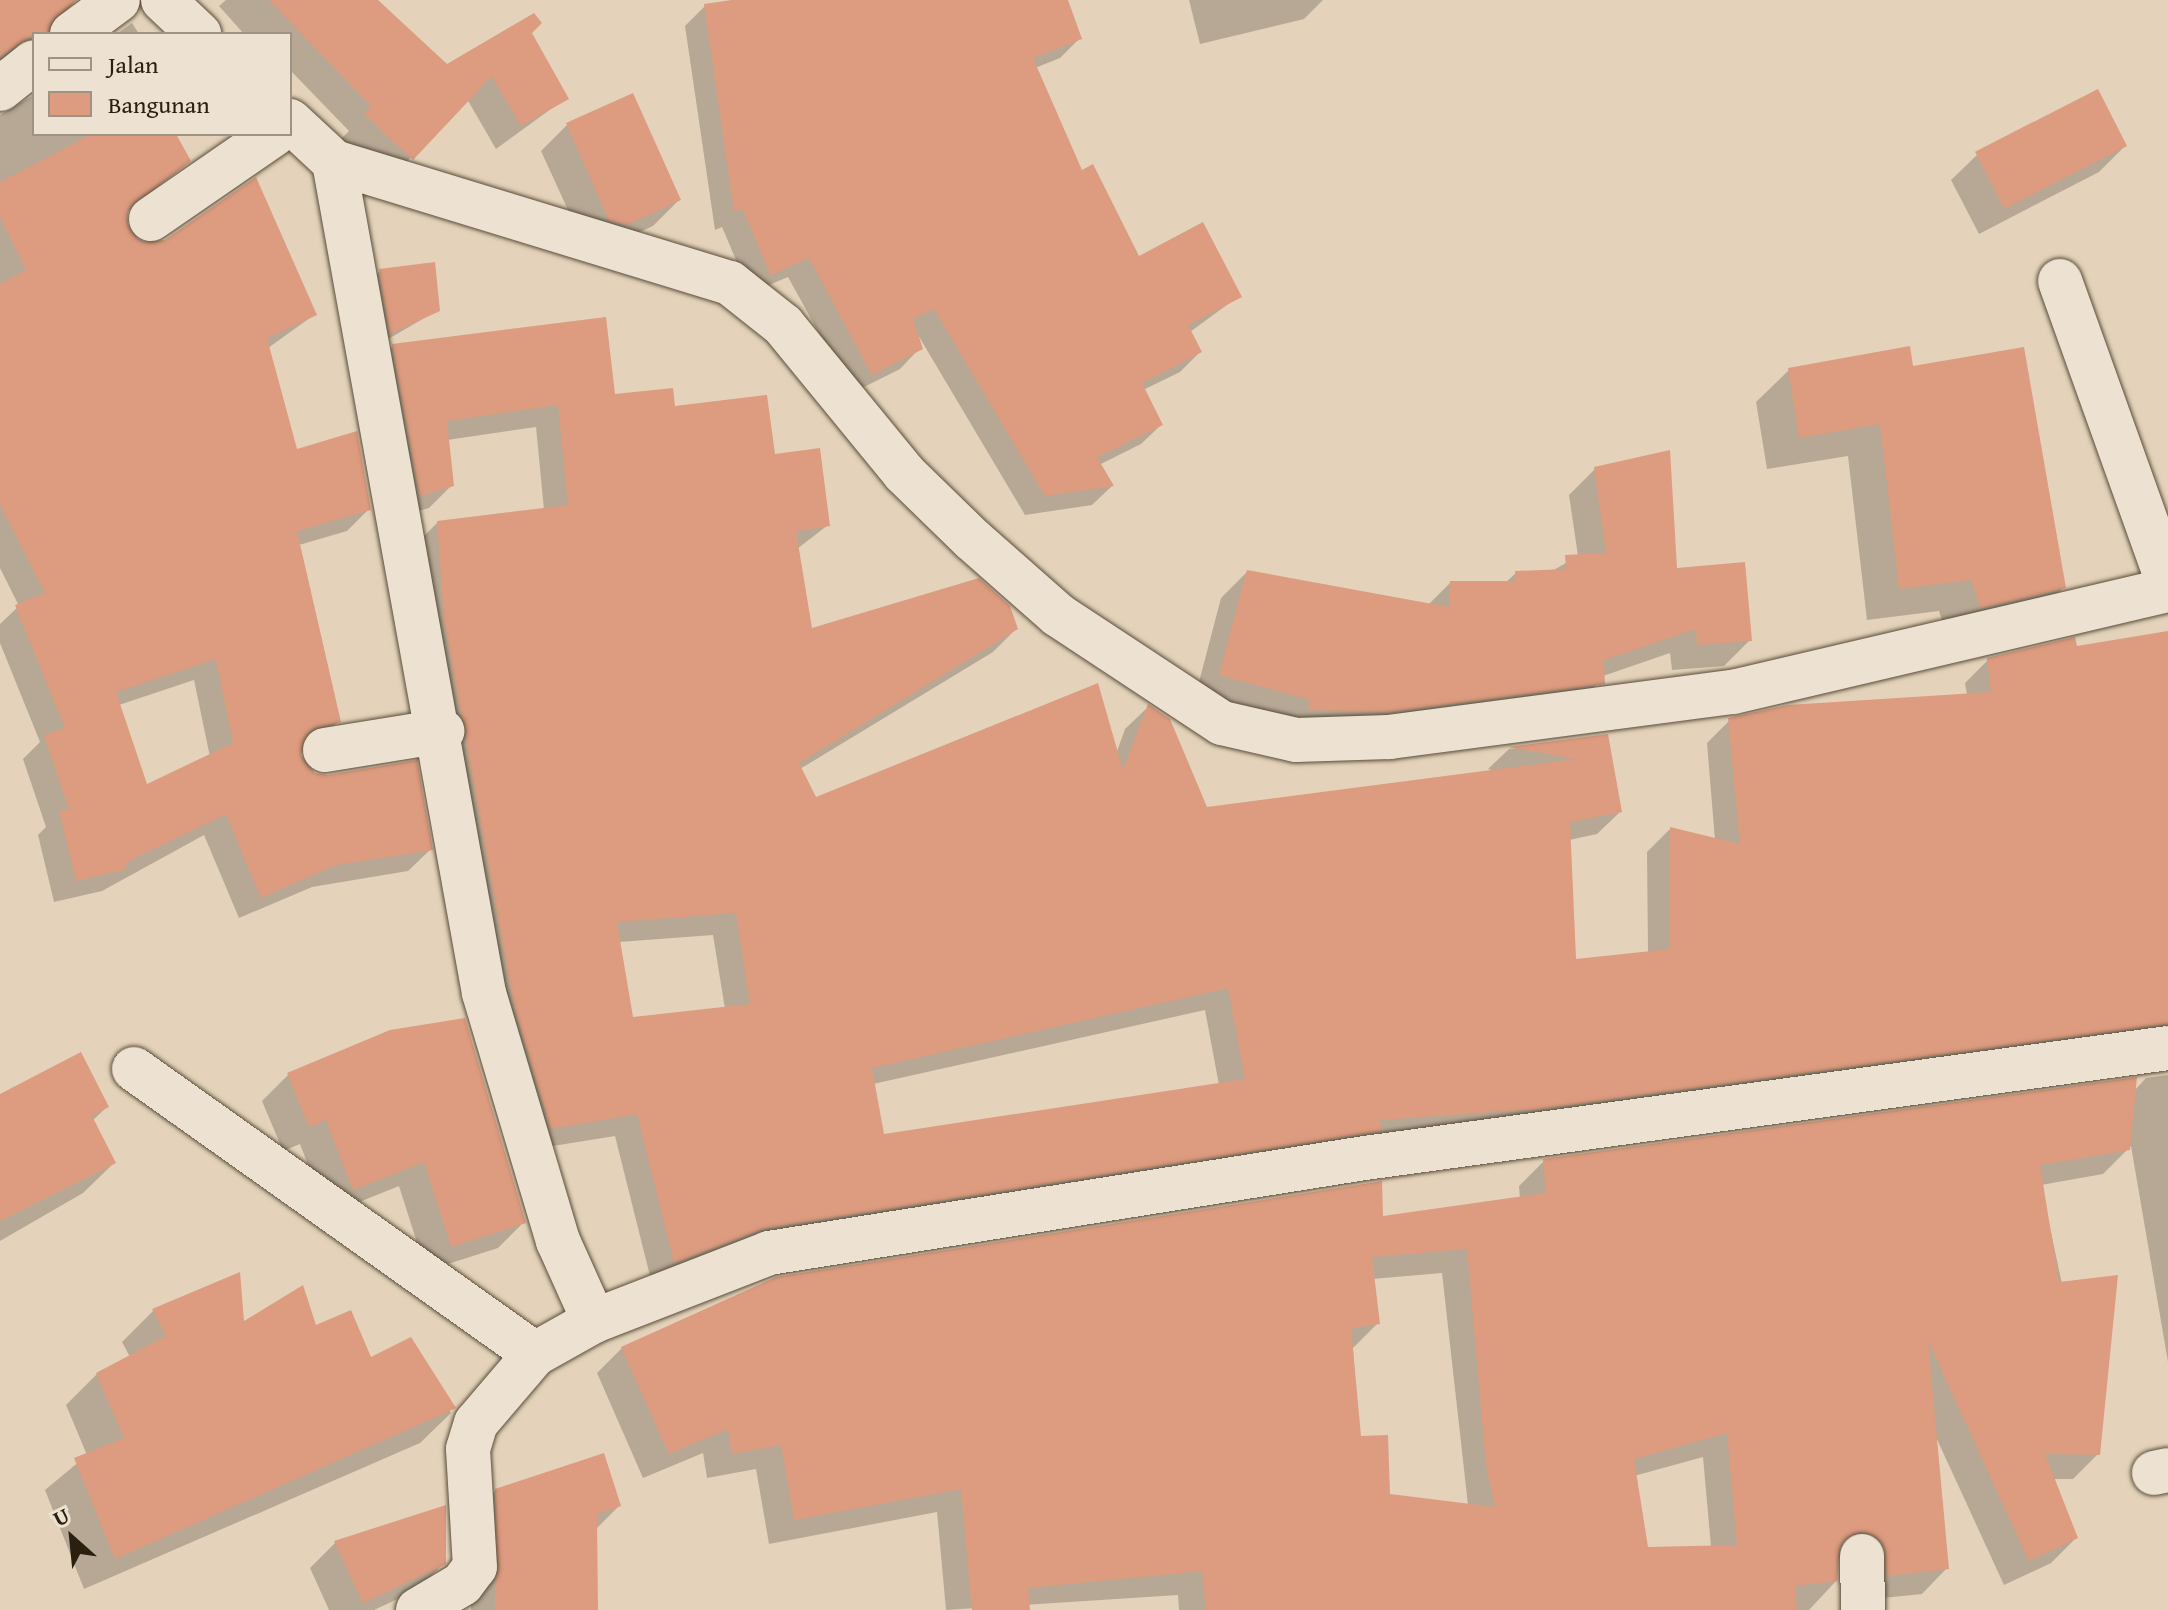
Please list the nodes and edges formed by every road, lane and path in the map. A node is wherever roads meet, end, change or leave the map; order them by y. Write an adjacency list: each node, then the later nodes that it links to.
1 (118, 0): 3 (street)
2 (163, 0): 4 (street)
3 (75, 32)
4 (197, 32)
5 (32, 64): 6 (street)
6 (0, 89)
7 (292, 130): 9 (street)
8 (270, 136): 10 (street)
9 (334, 162): 13 (street); 14 (street)
10 (151, 219)
11 (2060, 281): 12 (street)
12 (2168, 582)
13 (2168, 590)
14 (442, 731): 15 (street); 18 (street)
15 (325, 750)
16 (2168, 1048): 18 (street)
17 (134, 1069): 19 (street)
18 (594, 1321): 19 (street)
19 (535, 1354): 21 (street)
20 (1862, 1556): 22 (street)
21 (418, 1610)
22 (1863, 1610)

